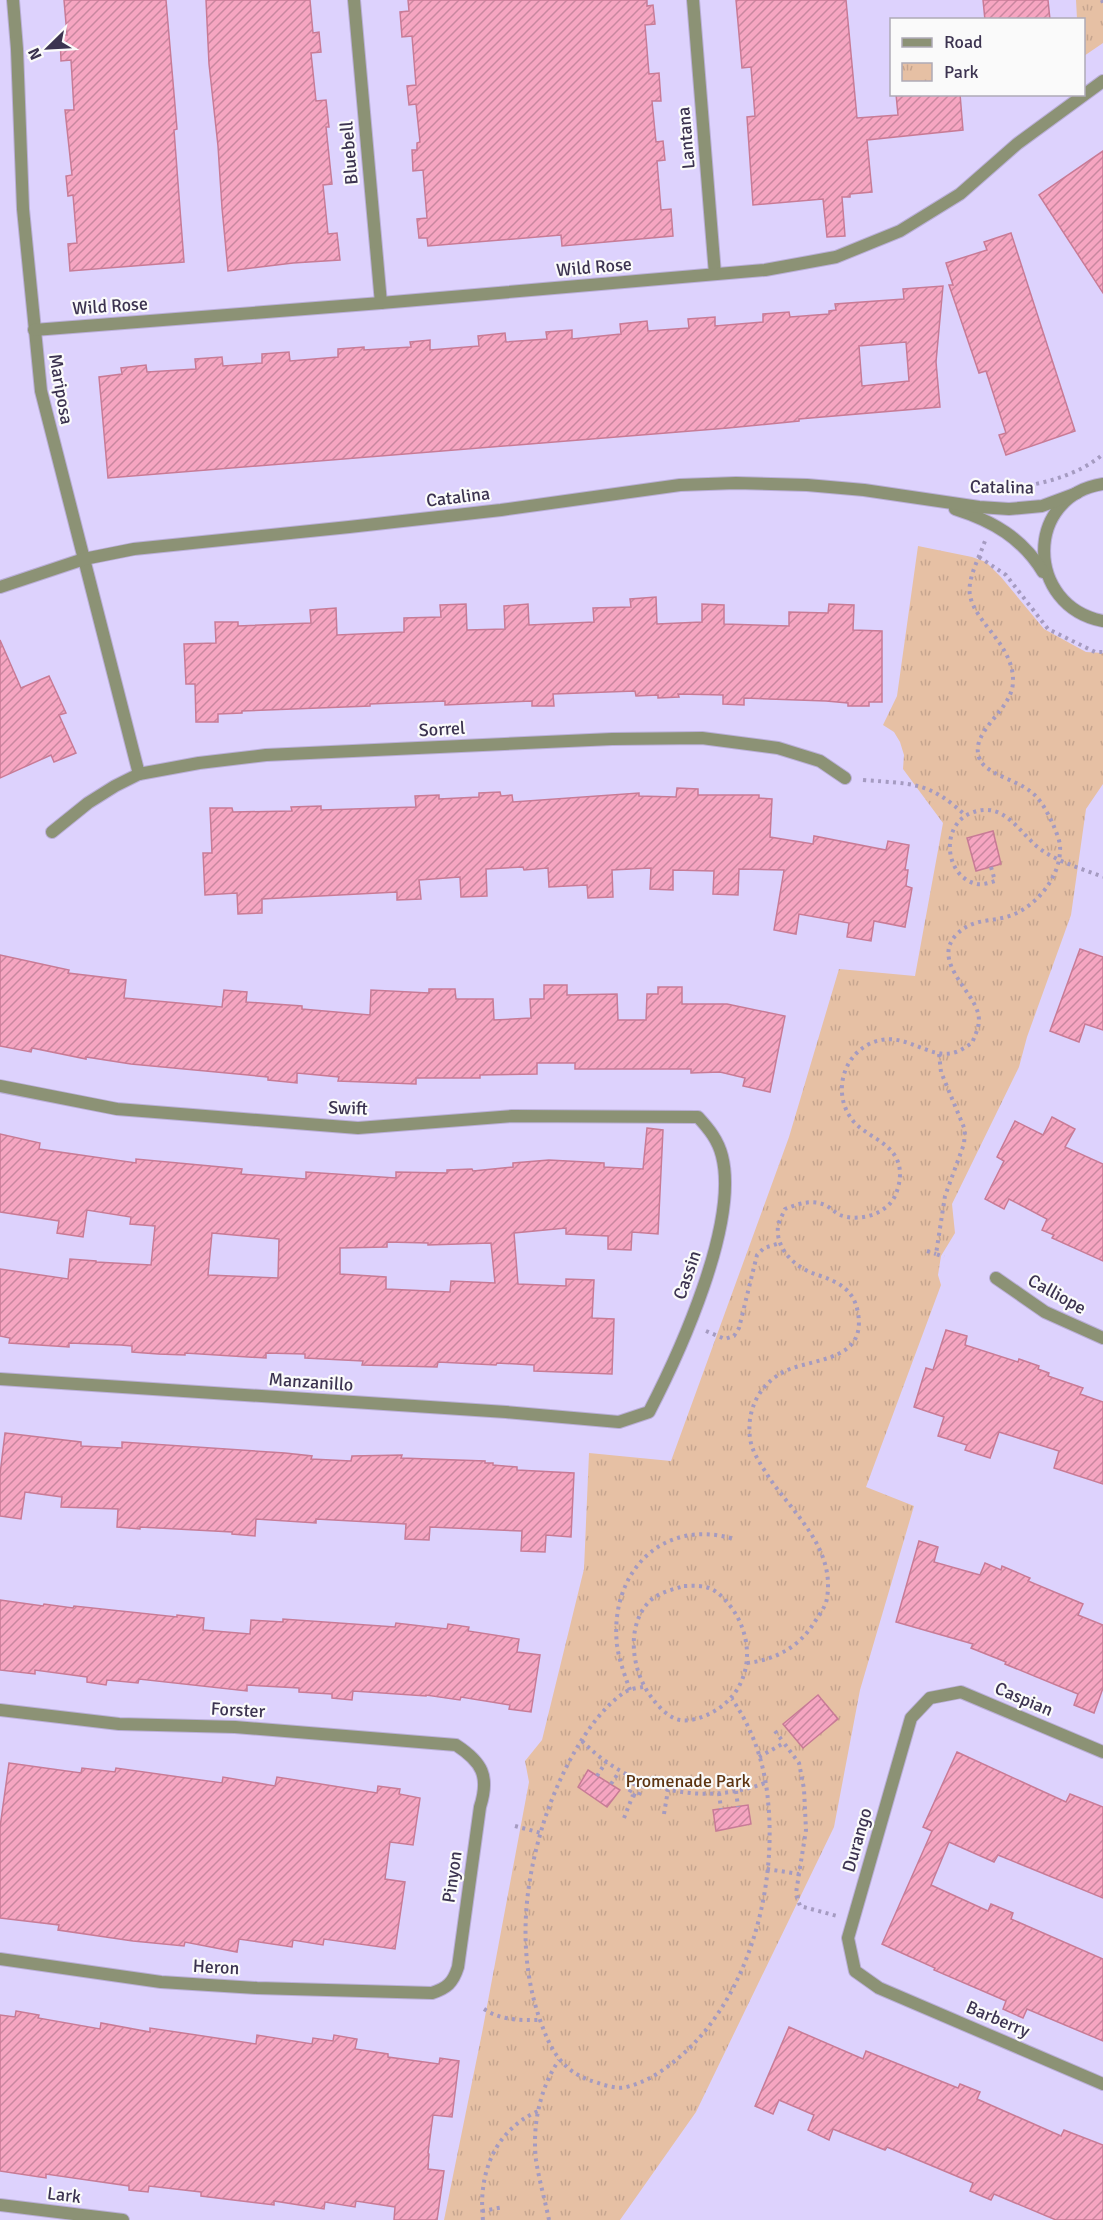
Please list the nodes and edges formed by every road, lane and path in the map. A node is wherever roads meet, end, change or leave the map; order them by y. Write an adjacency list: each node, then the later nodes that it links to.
1 (13, 0): 9 (street, Mariposa)
2 (354, 0): 8 (street, Bluebell)
3 (693, 0): 7 (street, Lantana)
4 (1103, 81): 5 (street, Wild Rose)
5 (1085, 94)
6 (1083, 96): 7 (street, Wild Rose)
7 (715, 274): 8 (street, Wild Rose)
8 (381, 303): 9 (street, Wild Rose)
9 (34, 330): 17 (street, Mariposa)
10 (1103, 454): 12 (path)
11 (1103, 482): 13 (street)
12 (1003, 487)
13 (1083, 491): 14 (street, Catalina); 18 (street)
14 (925, 499): 17 (street, Catalina); 18 (street, Catalina)
15 (984, 543): 16 (path)
16 (979, 557): 21 (path); 26 (path)
17 (84, 559): 19 (street, Catalina); 22 (street, Mariposa)
18 (1048, 580): 20 (street, Catalina)
19 (0, 587)
20 (1103, 621)
21 (1103, 652)
22 (139, 774): 23 (street, Sorrel); 25 (street, Sorrel)
23 (845, 778): 24 (path)
24 (966, 816): 26 (path); 27 (path)
25 (52, 832)
26 (1059, 859): 28 (path); 29 (path)
27 (991, 867)
28 (1103, 877)
29 (939, 1053): 32 (path); 34 (path)
30 (0, 1086): 31 (street, Swift)
31 (698, 1118): 37 (street, Cassin)
32 (780, 1243): 37 (path); 42 (path)
33 (927, 1251): 34 (path)
34 (936, 1254): 35 (path)
35 (944, 1257)
36 (996, 1278): 38 (street, Calliope)
37 (689, 1323): 40 (street, Cassin)
38 (1103, 1338)
39 (0, 1379): 40 (street, Manzanillo)
40 (619, 1422)
41 (734, 1539): 44 (path)
42 (747, 1663): 43 (path); 46 (path)
43 (643, 1687): 44 (path); 46 (path)
44 (630, 1690): 49 (path)
45 (930, 1698): 51 (street, Caspian); 73 (street, Durango)
46 (732, 1699): 53 (path)
47 (0, 1710): 52 (street, Forster)
48 (775, 1731): 50 (path)
49 (582, 1741): 54 (path); 70 (path)
50 (784, 1743): 53 (path); 72 (path)
51 (1103, 1752)
52 (471, 1756): 76 (street, Pinyon)
53 (759, 1757): 59 (path)
54 (606, 1762): 55 (path); 56 (path)
55 (619, 1772): 57 (path); 60 (path)
56 (597, 1776)
57 (636, 1780): 58 (path); 64 (path)
58 (644, 1783): 61 (path); 64 (path)
59 (765, 1783): 62 (path); 71 (path)
60 (611, 1784)
61 (668, 1790): 63 (path); 67 (path)
62 (736, 1791): 63 (path); 65 (path)
63 (719, 1793): 66 (path)
64 (633, 1795): 68 (path)
65 (738, 1807)
66 (721, 1809)
67 (664, 1814)
68 (624, 1818)
69 (515, 1826): 70 (path)
70 (541, 1833): 78 (path)
71 (767, 1869): 72 (path); 79 (path)
72 (799, 1874): 73 (path)
73 (852, 1920): 75 (street, Durango)
74 (0, 1959): 76 (street, Heron)
75 (879, 1988): 80 (street, Barberry)
76 (432, 1993)
77 (484, 2009): 78 (path)
78 (541, 2020): 79 (path)
79 (559, 2060): 81 (path)
80 (1103, 2084)
81 (539, 2111): 84 (path); 87 (path)
82 (0, 2205): 85 (street, Lark)
83 (504, 2207): 84 (path)
84 (482, 2211): 86 (path)
85 (123, 2220)
86 (483, 2220)
87 (549, 2220)

